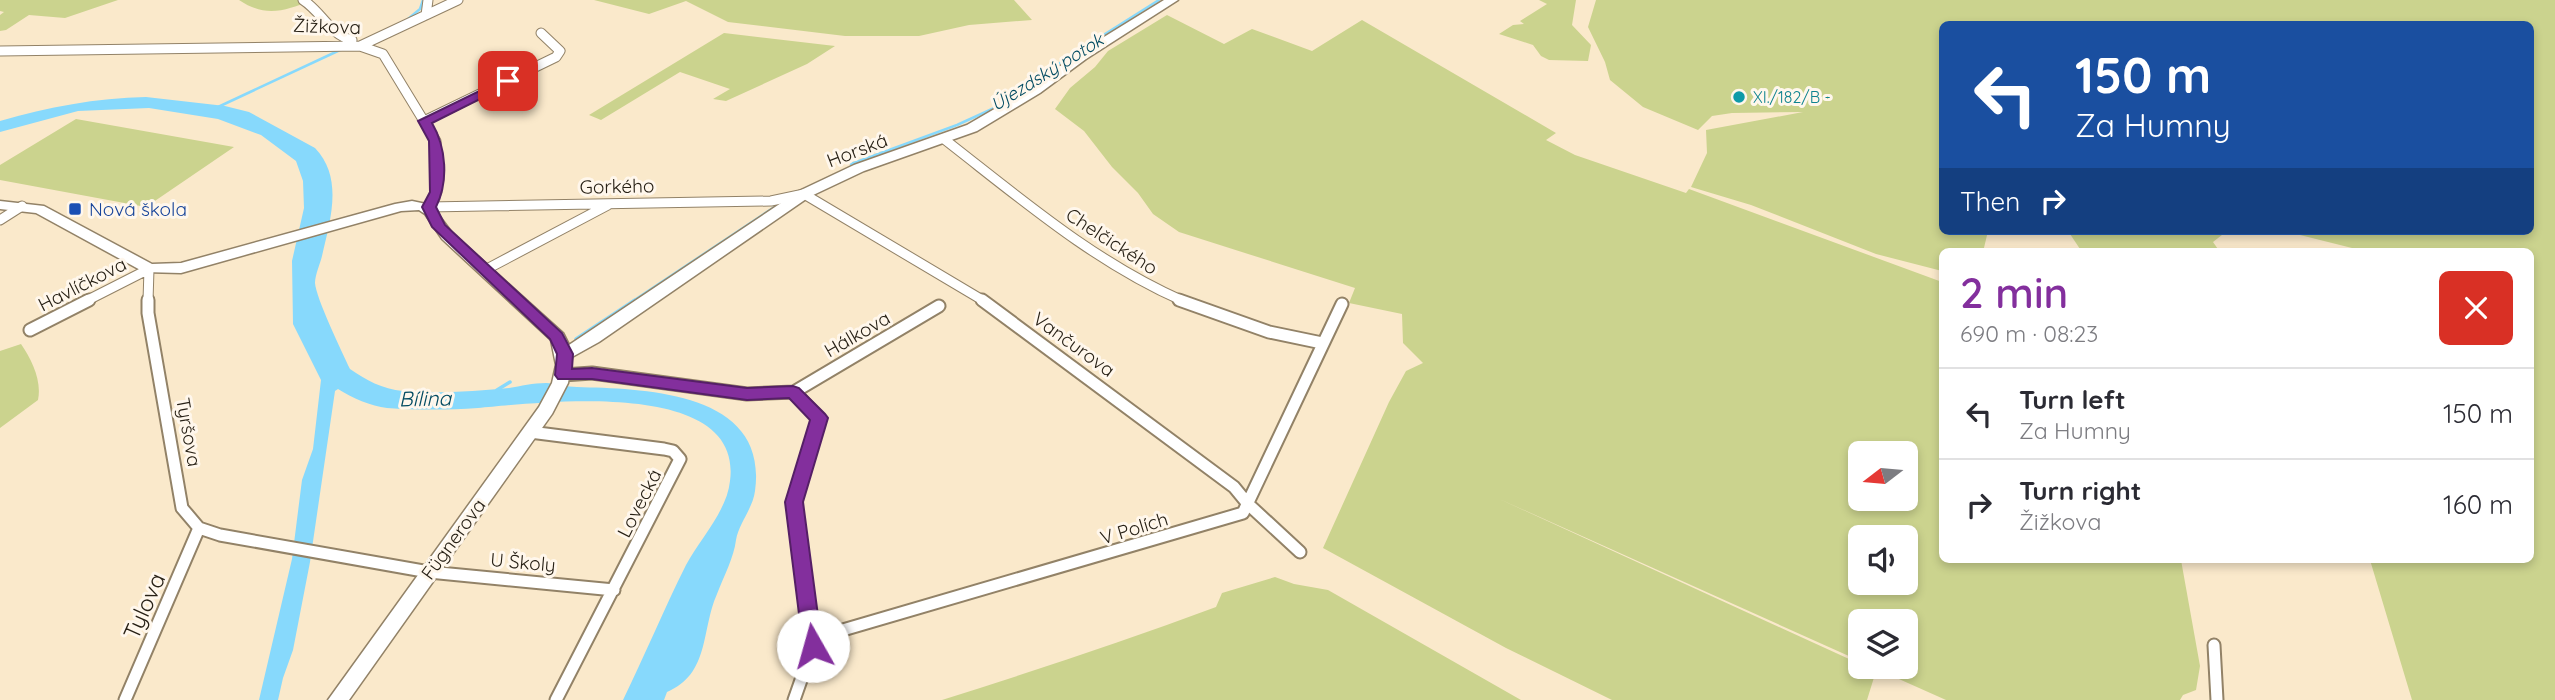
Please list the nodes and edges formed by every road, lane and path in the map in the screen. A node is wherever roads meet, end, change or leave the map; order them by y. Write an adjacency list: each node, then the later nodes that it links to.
1 (303, 0): 7 (street)
2 (428, 0): 5 (street)
3 (458, 0): 5 (street)
4 (1172, 0): 10 (main road, Horská)
5 (426, 15): 7 (street)
6 (541, 33): 9 (street)
7 (364, 44): 8 (street, Žižkova); 9 (street, Žižkova)
8 (0, 51)
9 (424, 121): 15 (street, Žižkova)
10 (944, 139): 11 (main road, Horská); 22 (street, Chelčického)
11 (804, 194): 12 (street, Gorkého); 23 (main road, Horská); 27 (street, Vančurova)
12 (611, 204): 15 (street, Gorkého); 18 (street)
13 (0, 205): 14 (main road)
14 (22, 205): 16 (street); 17 (main road)
15 (429, 207): 17 (main road); 18 (main road)
16 (0, 220)
17 (149, 270): 21 (street, Havlíčkova); 28 (street, Tyršova)
18 (485, 270): 23 (main road)
19 (1342, 304): 22 (street)
20 (939, 306): 25 (street, Hálkova)
21 (30, 330)
22 (1322, 344): 27 (street)
23 (565, 354): 24 (main road)
24 (562, 378): 25 (street); 26 (main road, Fügnerova)
25 (793, 392): 32 (street)
26 (530, 432): 30 (main road, Fügnerova); 31 (street, Lovecká)
27 (1248, 503): 29 (street, Vančurova); 32 (street, V Polích)
28 (199, 527): 30 (street); 34 (street, Tylova)
29 (1300, 552)
30 (429, 572): 31 (street, U Školy); 35 (main road, Fügnerova)
31 (614, 590): 36 (street, Lovecká)
32 (812, 639): 37 (street)
33 (2214, 645): 38 (street)
34 (125, 700)
35 (338, 700)
36 (556, 700)
37 (794, 700)
38 (2217, 700)

